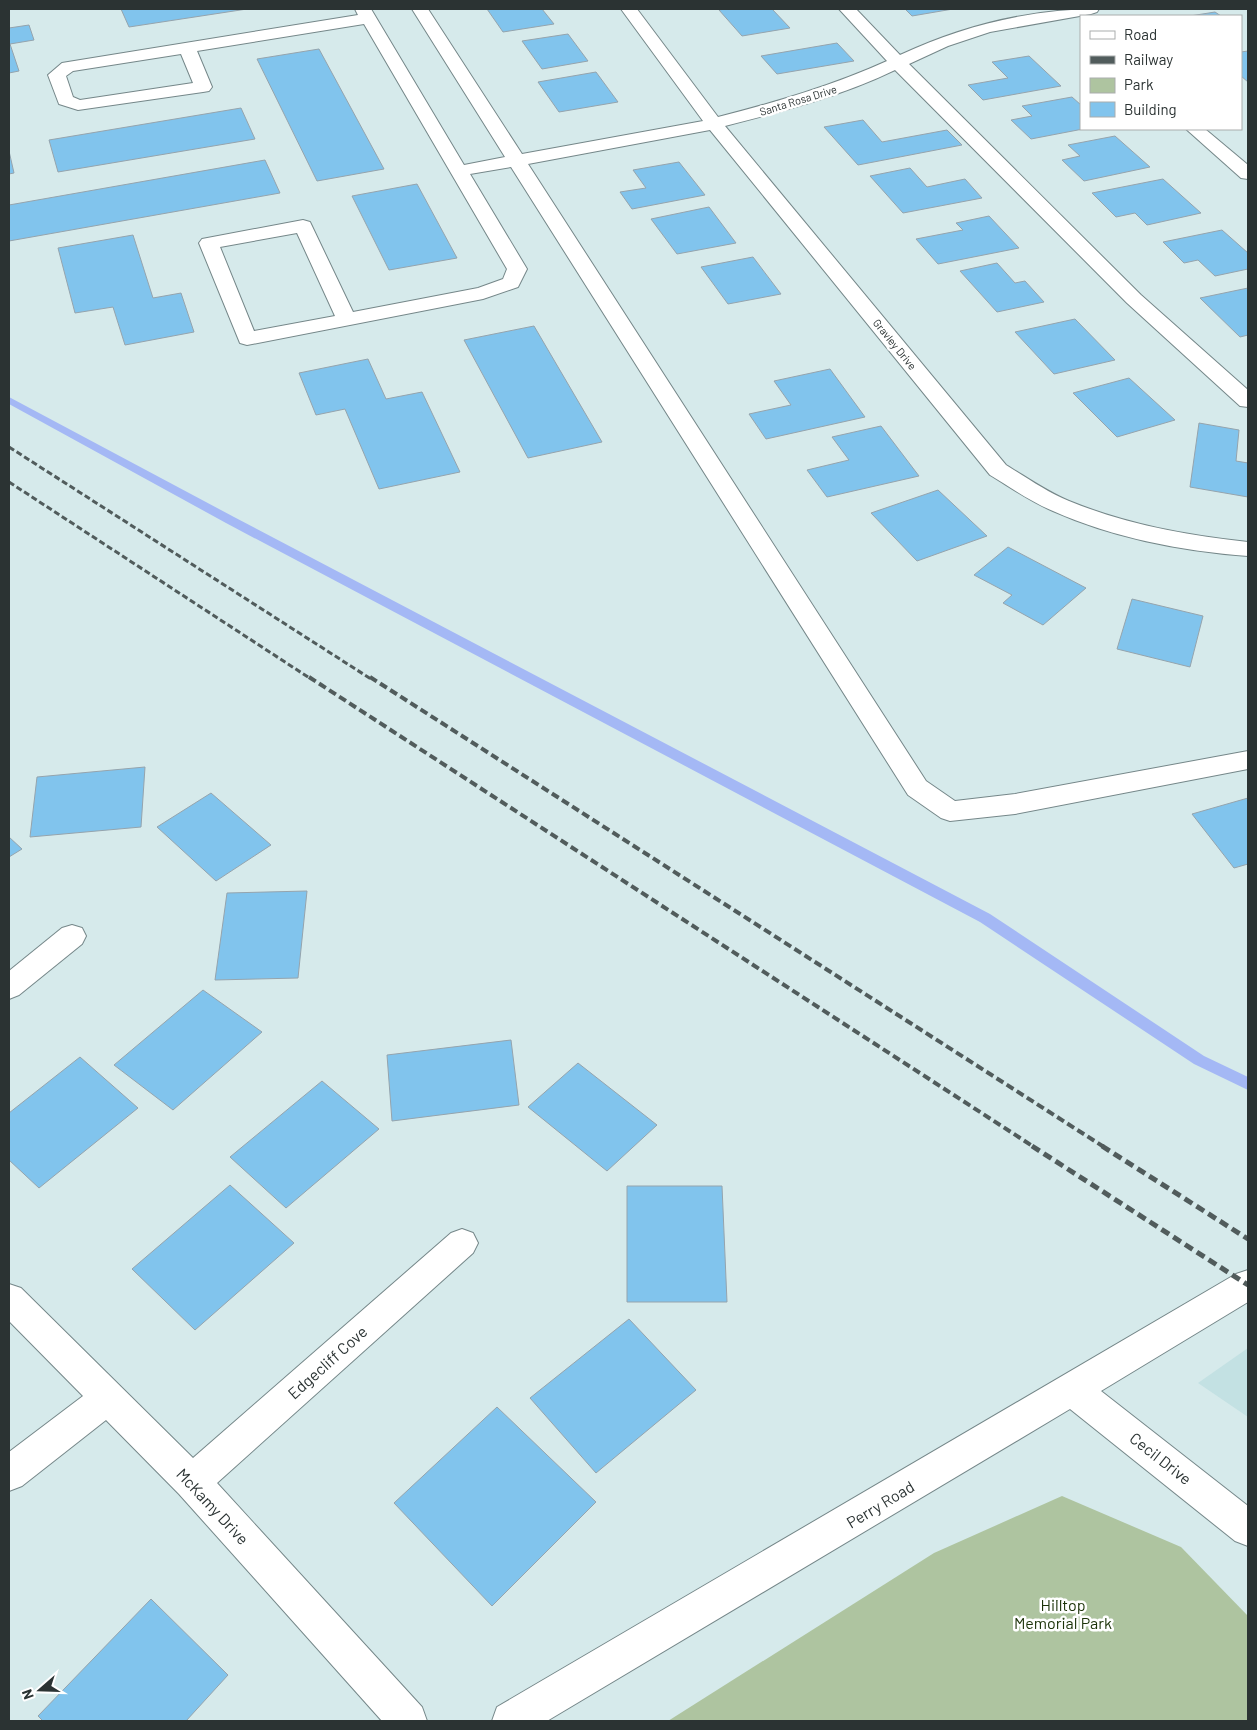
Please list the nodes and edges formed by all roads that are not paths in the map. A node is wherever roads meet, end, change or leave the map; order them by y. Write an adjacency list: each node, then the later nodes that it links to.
1 (420, 9): 11 (street)
2 (629, 9): 9 (street, Gravley Drive)
3 (847, 9): 8 (street)
4 (1091, 9): 6 (street, Santa Rosa Drive)
5 (366, 13): 7 (street); 12 (street)
6 (1064, 16): 8 (street, Santa Rosa Drive)
7 (187, 47): 7 (street)
8 (898, 62): 9 (street, Santa Rosa Drive); 15 (street)
9 (714, 124): 11 (street, Santa Rosa Drive); 16 (street, Gravley Drive)
10 (1196, 130): 13 (street)
11 (507, 162): 12 (street, Santa Rosa Drive); 17 (street)
12 (459, 171): 14 (street)
13 (1248, 174)
14 (347, 320): 14 (street)
15 (1248, 401)
16 (1248, 549)
17 (1248, 760)
18 (72, 936): 19 (street)
19 (9, 987)
20 (462, 1243): 26 (street, Edgecliff Cove)
21 (1248, 1286): 23 (street, Perry Road)
22 (9, 1299): 24 (street, McKamy Drive)
23 (1073, 1390): 27 (street, Cecil Drive); 29 (street, Perry Road)
24 (109, 1397): 25 (street); 26 (street, McKamy Drive)
25 (9, 1474)
26 (192, 1482): 28 (street, McKamy Drive)
27 (1248, 1528)
28 (408, 1721)
29 (512, 1721)

